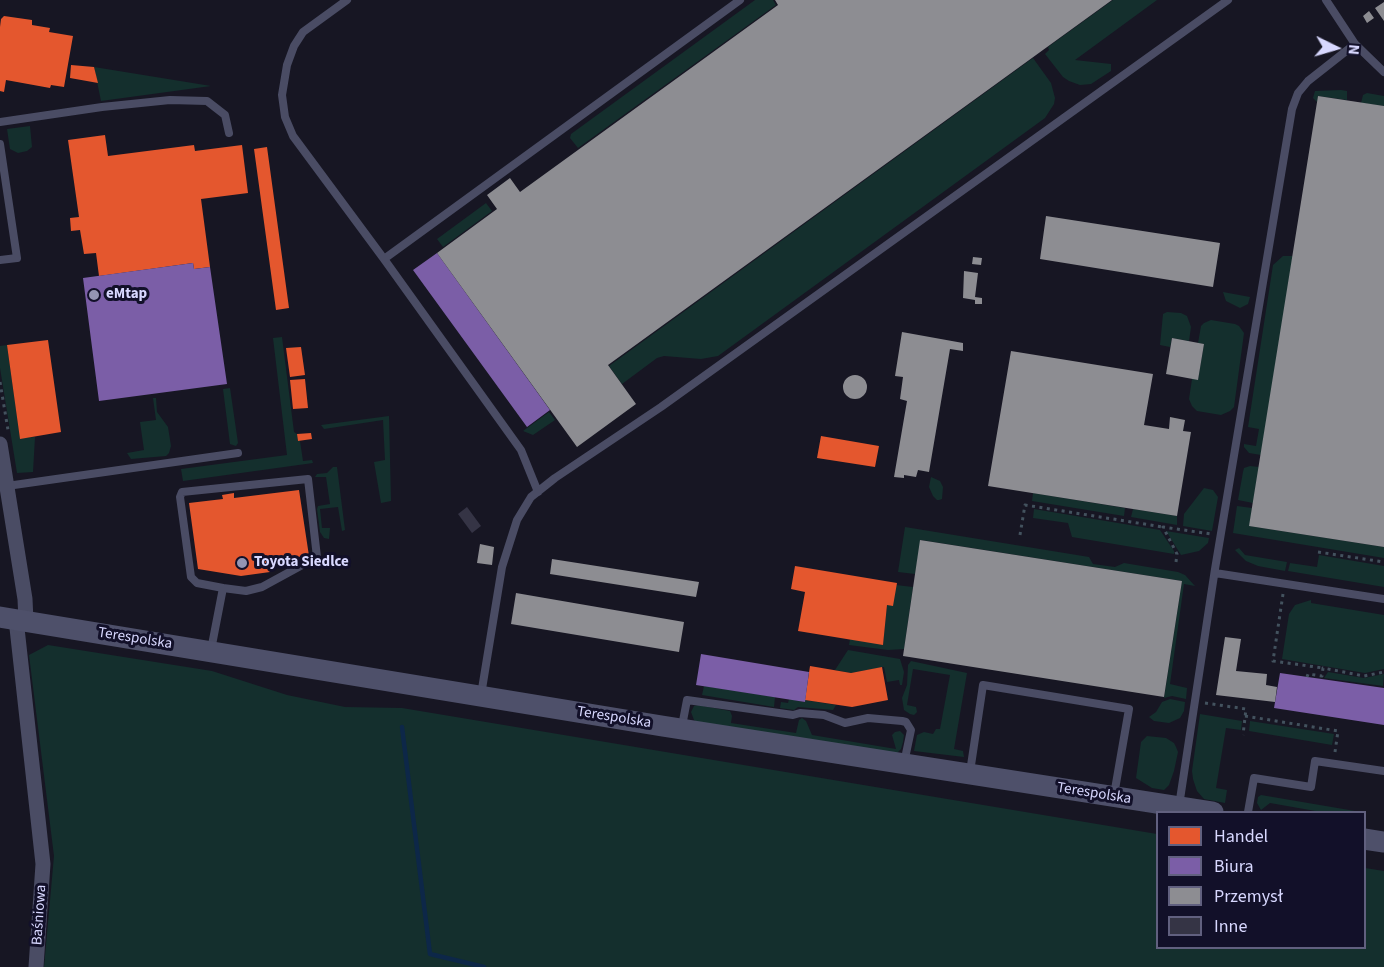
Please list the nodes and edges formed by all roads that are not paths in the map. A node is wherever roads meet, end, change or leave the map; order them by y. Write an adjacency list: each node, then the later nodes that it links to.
1 (347, 0): 10 (lane)
2 (740, 0): 10 (lane)
3 (1228, 0): 15 (lane)
4 (1326, 0): 5 (lane)
5 (1355, 44): 6 (lane); 16 (lane)
6 (1384, 72)
7 (0, 122): 8 (lane)
8 (229, 133)
9 (0, 144): 11 (lane)
10 (384, 259): 15 (lane)
11 (0, 260)
12 (0, 444): 14 (street, Baśniowa)
13 (238, 453): 14 (lane)
14 (7, 486): 19 (street, Baśniowa)
15 (538, 492): 21 (lane)
16 (1215, 573): 18 (lane); 27 (lane)
17 (223, 588): 17 (lane); 20 (lane)
18 (1384, 599)
19 (14, 619): 20 (street, Terespolska); 32 (street, Baśniowa)
20 (210, 651): 21 (street, Terespolska)
21 (481, 696): 22 (street, Terespolska)
22 (682, 729): 23 (street, Terespolska); 23 (lane)
23 (904, 765): 25 (street, Terespolska)
24 (1384, 771): 29 (lane)
25 (969, 775): 26 (street, Terespolska); 26 (lane)
26 (1114, 797): 27 (street, Terespolska)
27 (1178, 807): 28 (street, Terespolska)
28 (1201, 811)
29 (1248, 811)
30 (1366, 839): 31 (street)
31 (1384, 842)
32 (36, 967)

